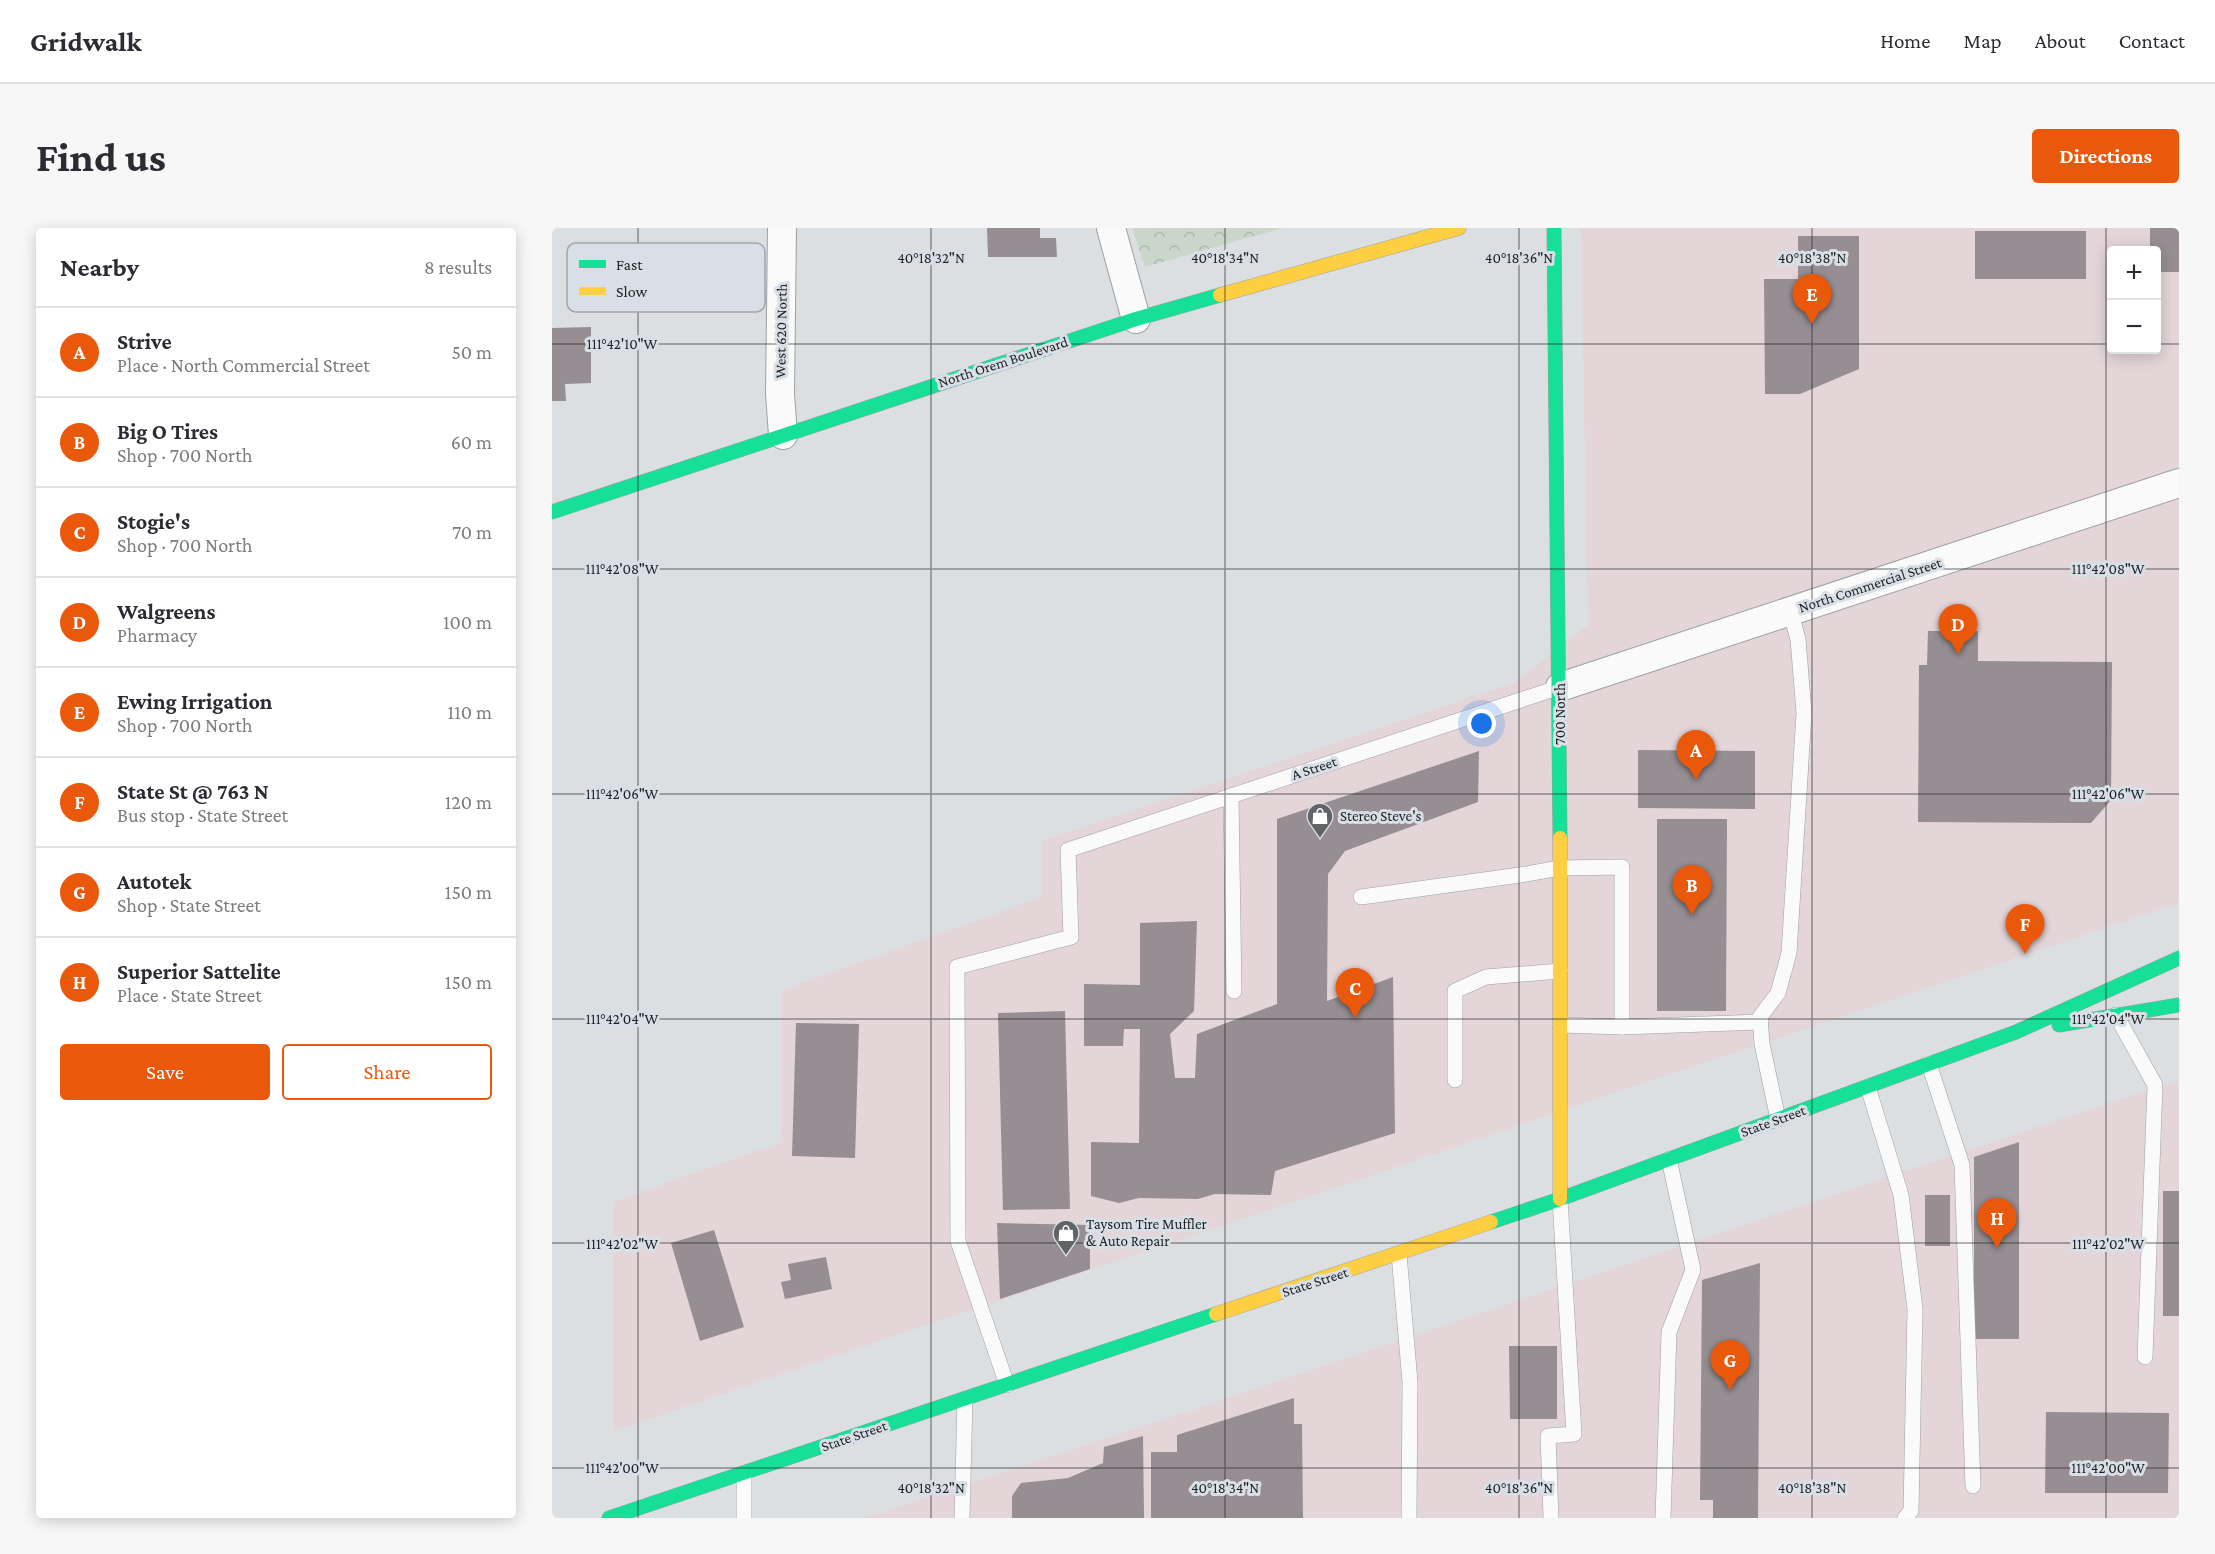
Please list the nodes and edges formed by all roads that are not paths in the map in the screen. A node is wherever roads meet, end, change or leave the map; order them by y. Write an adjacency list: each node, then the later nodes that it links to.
1 (782, 228): 6 (street, West 620 North)
2 (1111, 228): 5 (street)
3 (1459, 228): 5 (street, North Orem Boulevard)
4 (1554, 228): 10 (street, 700 North)
5 (1136, 319): 6 (street, North Orem Boulevard)
6 (783, 435): 8 (street, North Orem Boulevard)
7 (2179, 483): 9 (street, North Commercial Street)
8 (552, 512)
9 (1790, 612): 10 (street, North Commercial Street); 19 (lane)
10 (1560, 687): 11 (lane, A Street); 12 (street, 700 North)
11 (1231, 796): 16 (lane); 31 (lane, A Street)
12 (1560, 868): 13 (lane); 15 (street, 700 North); 21 (lane)
13 (1361, 897)
14 (2179, 958): 22 (street, State Street)
15 (1560, 971): 20 (street, 700 North); 24 (lane)
16 (1234, 992)
17 (2179, 1005): 18 (street, State Street)
18 (2116, 1015): 22 (street, State Street); 30 (lane)
19 (1761, 1022): 21 (lane); 26 (lane)
20 (1560, 1026): 21 (lane); 28 (street, 700 North)
21 (1622, 1027)
22 (2016, 1032): 23 (street, State Street)
23 (1929, 1064): 25 (street, State Street); 34 (lane)
24 (1455, 1080)
25 (1868, 1087): 26 (street, State Street); 41 (lane)
26 (1778, 1119): 27 (street, State Street)
27 (1670, 1160): 28 (street, State Street); 40 (lane)
28 (1560, 1200): 29 (street, State Street); 39 (lane)
29 (1399, 1254): 31 (street, State Street); 38 (lane)
30 (2145, 1356)
31 (1006, 1385): 32 (street, State Street)
32 (965, 1399): 33 (street, State Street); 37 (lane)
33 (744, 1473): 35 (street, State Street); 36 (lane)
34 (1973, 1486)
35 (609, 1518)
36 (744, 1518)
37 (962, 1518)
38 (1409, 1518)
39 (1551, 1518)
40 (1663, 1518)
41 (1905, 1518)

